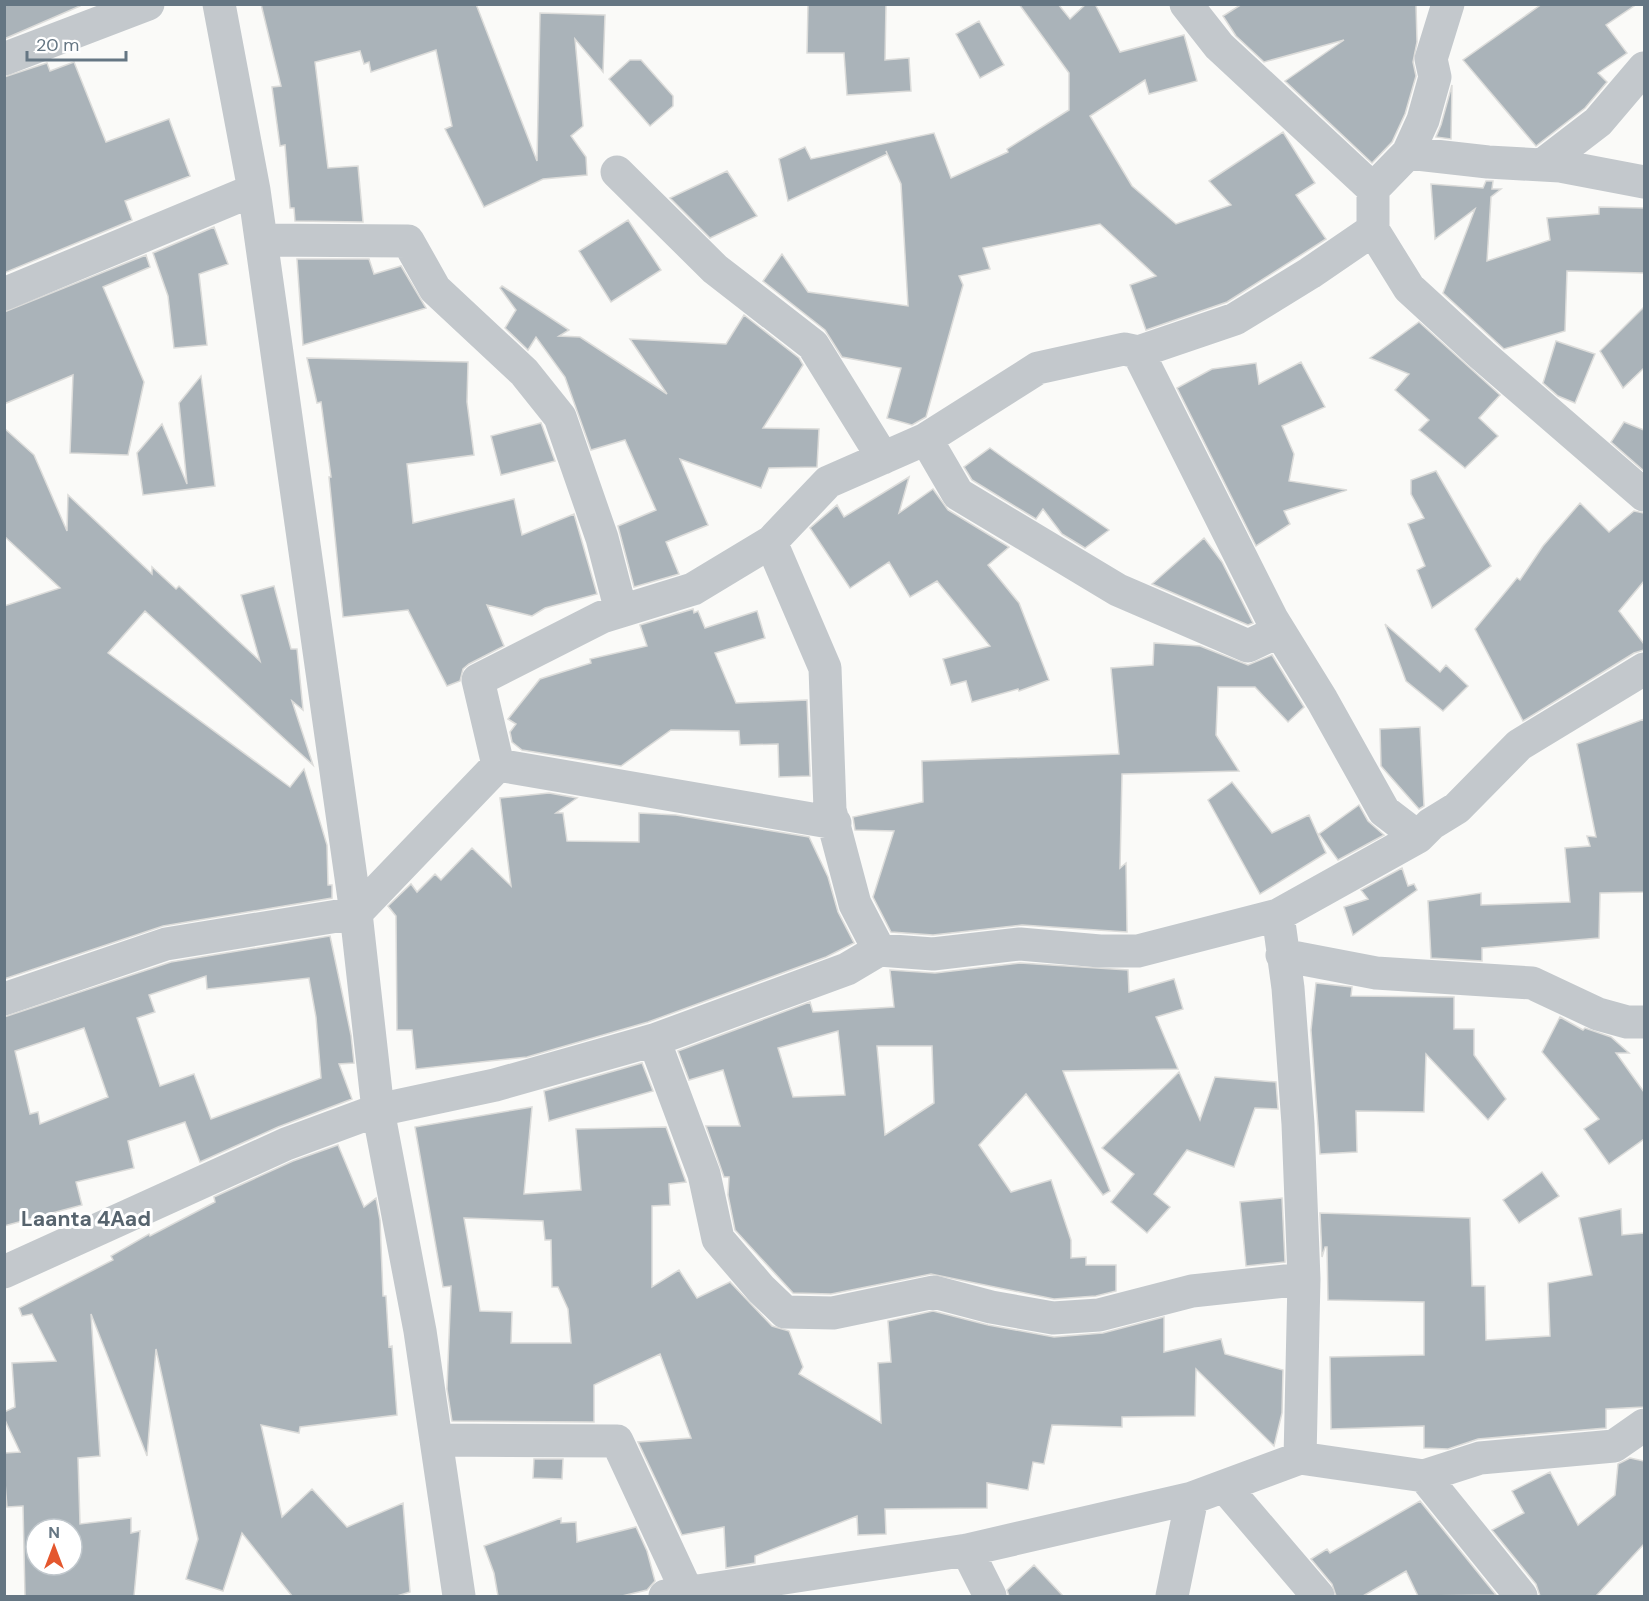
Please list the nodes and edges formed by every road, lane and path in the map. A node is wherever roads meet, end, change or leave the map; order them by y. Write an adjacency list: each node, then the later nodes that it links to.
1 (148, 4): 5 (street)
2 (219, 4): 12 (street)
3 (1186, 4): 11 (street)
4 (1448, 4): 7 (street)
5 (4, 59)
6 (1644, 68): 8 (street)
7 (1408, 153): 8 (street); 11 (street)
8 (1542, 165): 10 (street)
9 (617, 172): 18 (street)
10 (1644, 182)
11 (1373, 189): 13 (street)
12 (254, 190): 14 (street); 15 (street)
13 (1373, 230): 16 (street); 19 (street)
14 (261, 240): 21 (street); 27 (street)
15 (4, 294)
16 (1138, 352): 17 (street); 22 (street)
17 (926, 439): 18 (street); 22 (street)
18 (883, 458): 20 (street)
19 (1644, 495)
20 (771, 542): 21 (street); 25 (street)
21 (621, 611): 24 (street)
22 (1279, 631): 26 (street)
23 (1644, 669): 26 (street)
24 (498, 765): 25 (street); 27 (street)
25 (835, 823): 29 (street)
26 (1418, 837): 28 (street)
27 (356, 913): 31 (street); 34 (street)
28 (1278, 915): 29 (street); 30 (street)
29 (879, 950): 33 (street)
30 (1282, 955): 32 (street); 36 (street)
31 (4, 999)
32 (1644, 1022)
33 (654, 1040): 34 (street); 36 (street)
34 (378, 1110): 35 (street); 38 (street)
35 (4, 1272)
36 (1304, 1279): 39 (street)
37 (1644, 1425): 40 (street)
38 (436, 1440): 44 (street); 45 (street)
39 (1300, 1458): 40 (street); 41 (street)
40 (1424, 1476): 49 (street)
41 (1225, 1487): 42 (street); 48 (street)
42 (1192, 1498): 43 (street); 47 (street)
43 (967, 1550): 44 (street); 46 (street)
44 (680, 1595)
45 (459, 1596)
46 (990, 1596)
47 (1172, 1596)
48 (1318, 1596)
49 (1521, 1596)

